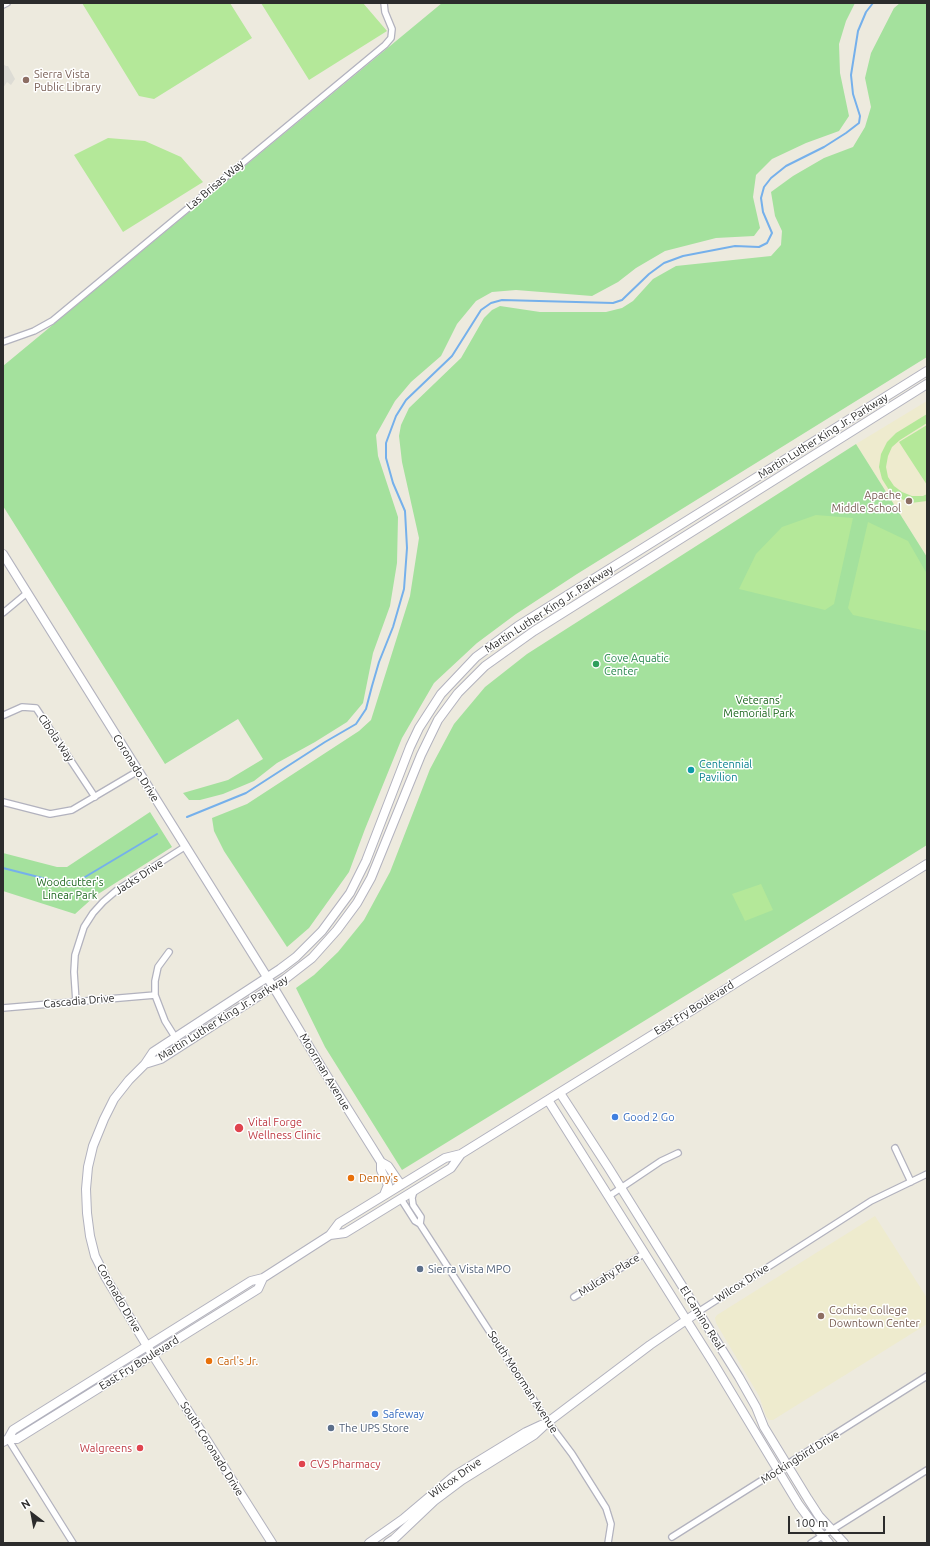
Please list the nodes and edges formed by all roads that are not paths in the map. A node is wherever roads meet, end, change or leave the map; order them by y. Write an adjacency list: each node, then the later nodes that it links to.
1 (7, 3): 3 (street)
2 (384, 3): 4 (street, Las Brisas Way)
3 (3, 6)
4 (3, 342)
5 (927, 371): 17 (street, Martin Luther King Jr. Parkway)
6 (927, 384): 17 (street, Martin Luther King Jr. Parkway)
7 (3, 554): 8 (street, Coronado Drive)
8 (27, 593): 9 (street); 11 (street, Coronado Drive)
9 (3, 613)
10 (4, 715): 12 (street, Cibola Way)
11 (138, 771): 12 (street); 14 (street, Coronado Drive)
12 (95, 797): 13 (street)
13 (3, 802)
14 (186, 846): 17 (street, Coronado Drive); 19 (street, Jacks Drive)
15 (927, 864): 23 (street, East Fry Boulevard)
16 (169, 952): 18 (street)
17 (270, 982): 21 (street, Martin Luther King Jr. Parkway); 22 (street, Martin Luther King Jr. Parkway); 28 (street, Moorman Avenue)
18 (155, 995): 19 (street, Cascadia Drive); 21 (street)
19 (76, 1002): 20 (street, Cascadia Drive)
20 (3, 1008)
21 (175, 1036): 22 (street, Martin Luther King Jr. Parkway)
22 (145, 1064): 44 (street, Coronado Drive)
23 (560, 1093): 24 (street, East Fry Boulevard); 32 (street, El Camino Real)
24 (548, 1100): 27 (street, East Fry Boulevard); 35 (street, El Camino Real)
25 (895, 1148): 30 (street)
26 (678, 1153): 32 (street)
27 (461, 1154): 31 (street, East Fry Boulevard); 33 (street, East Fry Boulevard)
28 (382, 1162): 31 (street, Moorman Avenue); 34 (street, Moorman Avenue)
29 (927, 1174): 30 (street, Wilcox Drive)
30 (911, 1182): 42 (street, Wilcox Drive)
31 (401, 1185): 34 (street, East Fry Boulevard)
32 (621, 1188): 35 (street); 42 (street, El Camino Real)
33 (415, 1190): 36 (street, East Fry Boulevard); 37 (street, South Moorman Avenue)
34 (383, 1196): 38 (street, East Fry Boulevard)
35 (609, 1196): 39 (street, El Camino Real)
36 (401, 1199): 37 (street, South Moorman Avenue); 38 (street, East Fry Boulevard)
37 (420, 1224): 47 (street, South Moorman Avenue)
38 (330, 1235): 40 (street, East Fry Boulevard)
39 (645, 1253): 41 (street, Mulcahy Place); 43 (street, El Camino Real)
40 (263, 1278): 44 (street, East Fry Boulevard); 45 (street, East Fry Boulevard)
41 (574, 1297)
42 (698, 1312): 43 (street, Wilcox Drive); 49 (street, El Camino Real)
43 (686, 1319): 47 (street, Wilcox Drive); 51 (street, El Camino Real)
44 (147, 1346): 45 (street, Coronado Drive); 48 (street, East Fry Boulevard)
45 (152, 1354): 48 (street, East Fry Boulevard); 56 (street, South Coronado Drive)
46 (927, 1376): 49 (street, Mockingbird Drive)
47 (548, 1422): 57 (street, Wilcox Drive); 58 (street, Wilcox Drive); 59 (street, South Moorman Avenue)
48 (5, 1440): 55 (street)
49 (787, 1465): 51 (street, Mockingbird Drive); 52 (street, El Camino Real)
50 (927, 1470): 52 (street)
51 (778, 1471): 53 (street, El Camino Real); 54 (street, Mockingbird Drive)
52 (832, 1530): 53 (street); 62 (street, El Camino Real)
53 (822, 1536): 60 (street); 61 (street, El Camino Real)
54 (672, 1537)
55 (73, 1543)
56 (272, 1543)
57 (369, 1543)
58 (388, 1543)
59 (608, 1543)
60 (811, 1543)
61 (828, 1543)
62 (844, 1543)

